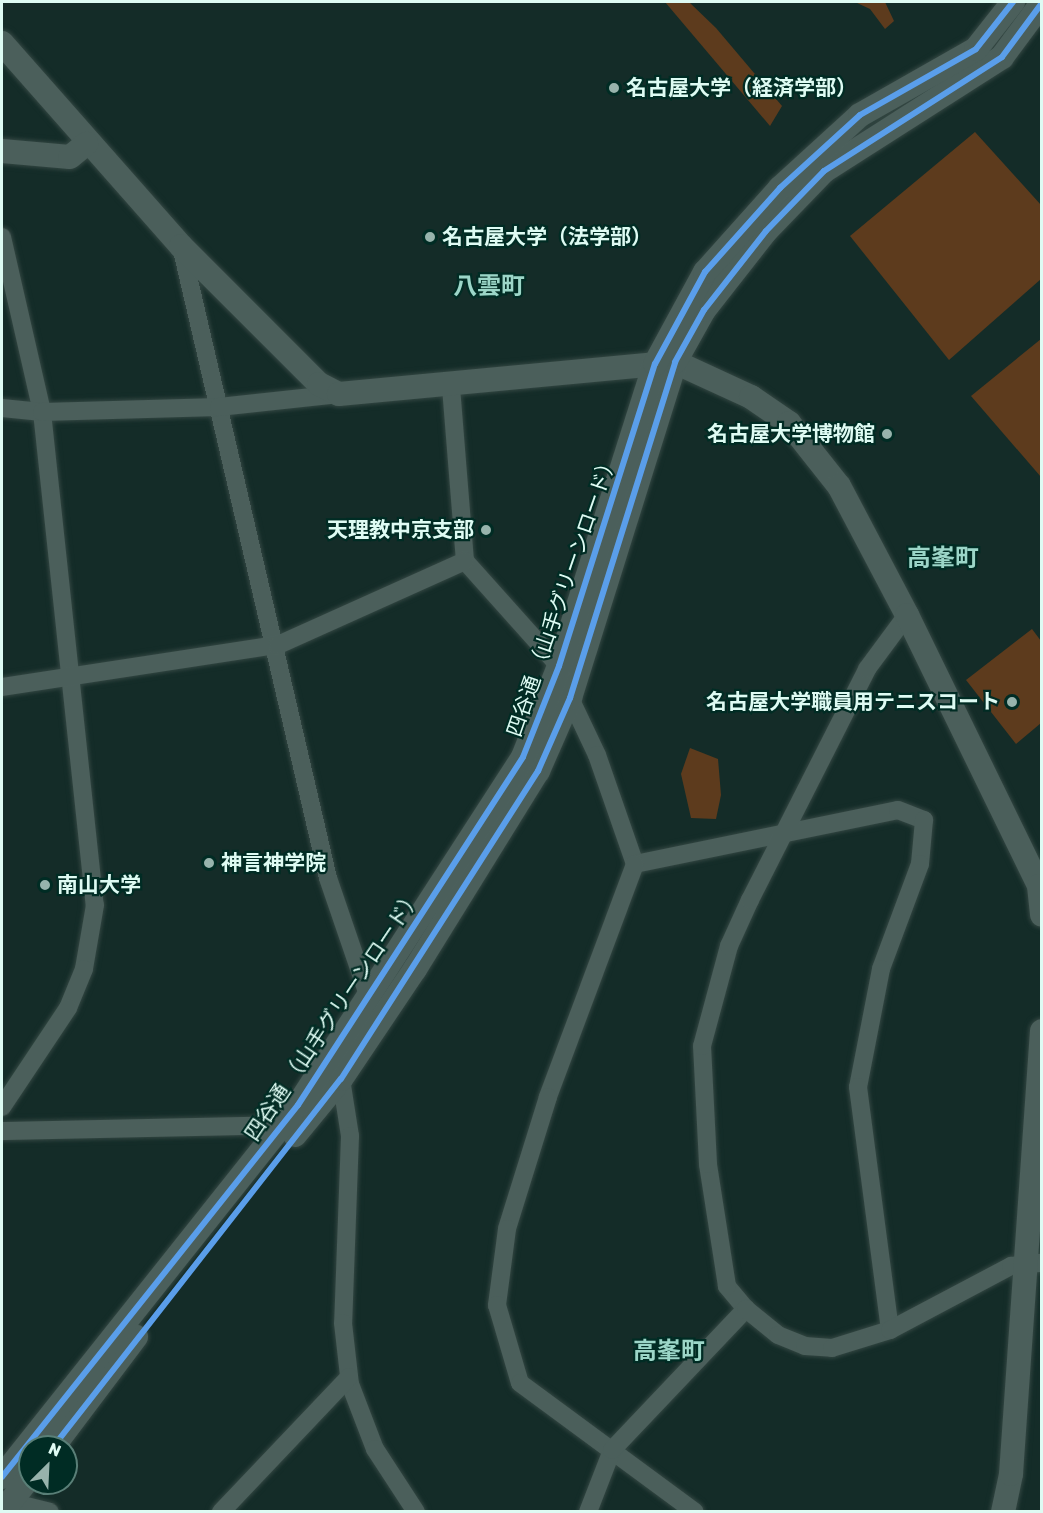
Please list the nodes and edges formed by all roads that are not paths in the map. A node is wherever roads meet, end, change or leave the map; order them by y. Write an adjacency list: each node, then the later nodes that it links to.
1 (1013, 2): 8 (street, 四谷通 （山手グリーンロード）)
2 (1041, 3): 8 (street)
3 (2, 44): 4 (street)
4 (86, 144): 5 (street); 7 (street)
5 (2, 151)
6 (2, 237): 13 (street)
7 (181, 246): 10 (street); 12 (street)
8 (665, 363): 9 (street); 15 (street); 17 (street, 四谷通 （山手グリーンロード）); 20 (street)
9 (451, 387): 10 (street); 14 (street)
10 (339, 394): 12 (street)
11 (2, 408): 13 (street)
12 (219, 408): 13 (street); 16 (street)
13 (42, 412): 18 (street)
14 (465, 561): 16 (street); 17 (street)
15 (907, 615): 21 (street); 23 (street)
16 (278, 645): 18 (street); 24 (street)
17 (559, 666): 24 (street, 四谷通 （山手グリーンロード）)
18 (74, 677): 19 (street); 27 (street)
19 (2, 687)
20 (570, 698): 22 (street); 26 (street)
21 (784, 836): 22 (street); 31 (street); 32 (street)
22 (635, 864): 35 (street)
23 (1041, 915)
24 (368, 995): 28 (street, 四谷通 （山手グリーンロード）)
25 (1041, 1030): 30 (street)
26 (341, 1079): 33 (street); 34 (street)
27 (2, 1107)
28 (282, 1125): 29 (street); 36 (street, 四谷通 （山手グリーンロード）)
29 (2, 1131)
30 (1034, 1263): 32 (street); 44 (street)
31 (746, 1309): 32 (street); 35 (street)
32 (890, 1330)
33 (350, 1377): 40 (street); 41 (street)
34 (61, 1435)
35 (612, 1450): 42 (street); 43 (street)
36 (2, 1478)
37 (18, 1492): 38 (street)
38 (6, 1507): 39 (street)
39 (51, 1512)
40 (220, 1512)
41 (416, 1512)
42 (588, 1512)
43 (695, 1512)
44 (1003, 1512)

